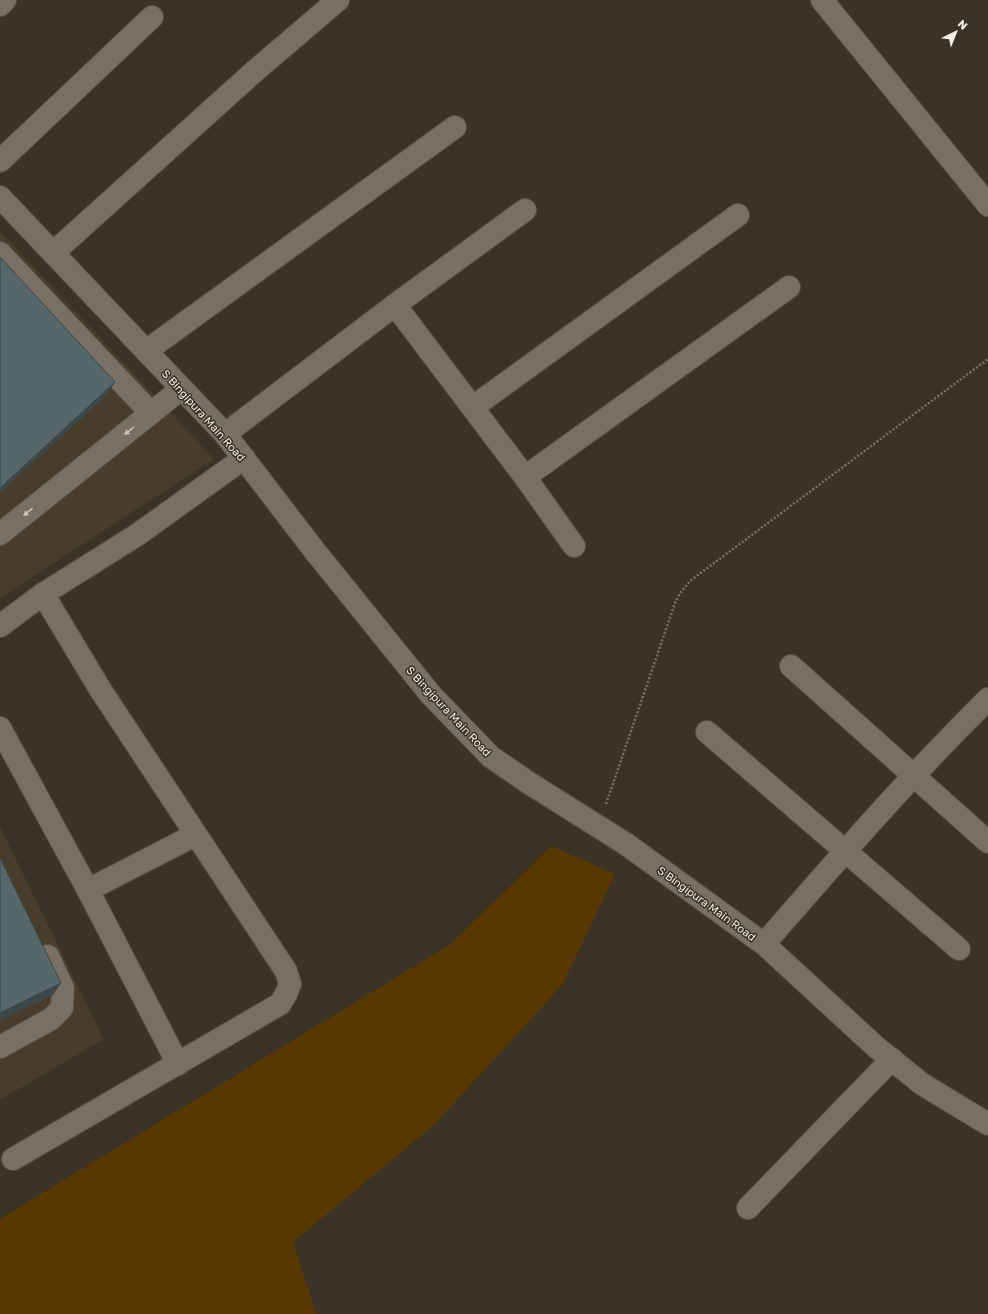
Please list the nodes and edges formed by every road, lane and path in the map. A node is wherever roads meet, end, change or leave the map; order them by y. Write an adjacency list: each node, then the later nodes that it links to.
1 (5, 0): 4 (street)
2 (338, 0): 13 (street)
3 (822, 0): 9 (street)
4 (0, 5)
5 (152, 16): 7 (street)
6 (455, 127): 16 (street)
7 (0, 161)
8 (0, 198): 13 (street, S Bingipura Main Road)
9 (988, 205)
10 (526, 210): 15 (street)
11 (738, 215): 19 (street)
12 (0, 253): 20 (street)
13 (53, 253): 16 (street, S Bingipura Main Road)
14 (789, 287): 23 (street)
15 (395, 304): 19 (street); 21 (street)
16 (146, 351): 18 (street, S Bingipura Main Road)
17 (988, 359): 33 (path)
18 (181, 389): 20 (street); 21 (street, S Bingipura Main Road)
19 (473, 407): 23 (street)
20 (151, 413): 24 (street, one-way to 24)
21 (225, 434): 22 (street, S Bingipura Main Road)
22 (244, 458): 26 (street); 33 (street, S Bingipura Main Road)
23 (525, 477): 25 (street)
24 (0, 534)
25 (574, 546)
26 (43, 594): 27 (street); 34 (street)
27 (0, 626)
28 (791, 666): 32 (street)
29 (988, 699): 32 (street)
30 (0, 728): 37 (street)
31 (707, 732): 36 (street)
32 (914, 775): 35 (street); 36 (street)
33 (598, 826): 39 (street, S Bingipura Main Road)
34 (195, 835): 37 (street); 43 (street)
35 (988, 842)
36 (845, 851): 39 (street); 40 (street)
37 (88, 890): 43 (street)
38 (38, 938): 41 (street)
39 (764, 944): 42 (street, S Bingipura Main Road)
40 (959, 948)
41 (0, 1047)
42 (892, 1060): 44 (street, S Bingipura Main Road); 46 (street)
43 (178, 1064): 45 (street)
44 (988, 1124)
45 (13, 1159)
46 (748, 1208)

